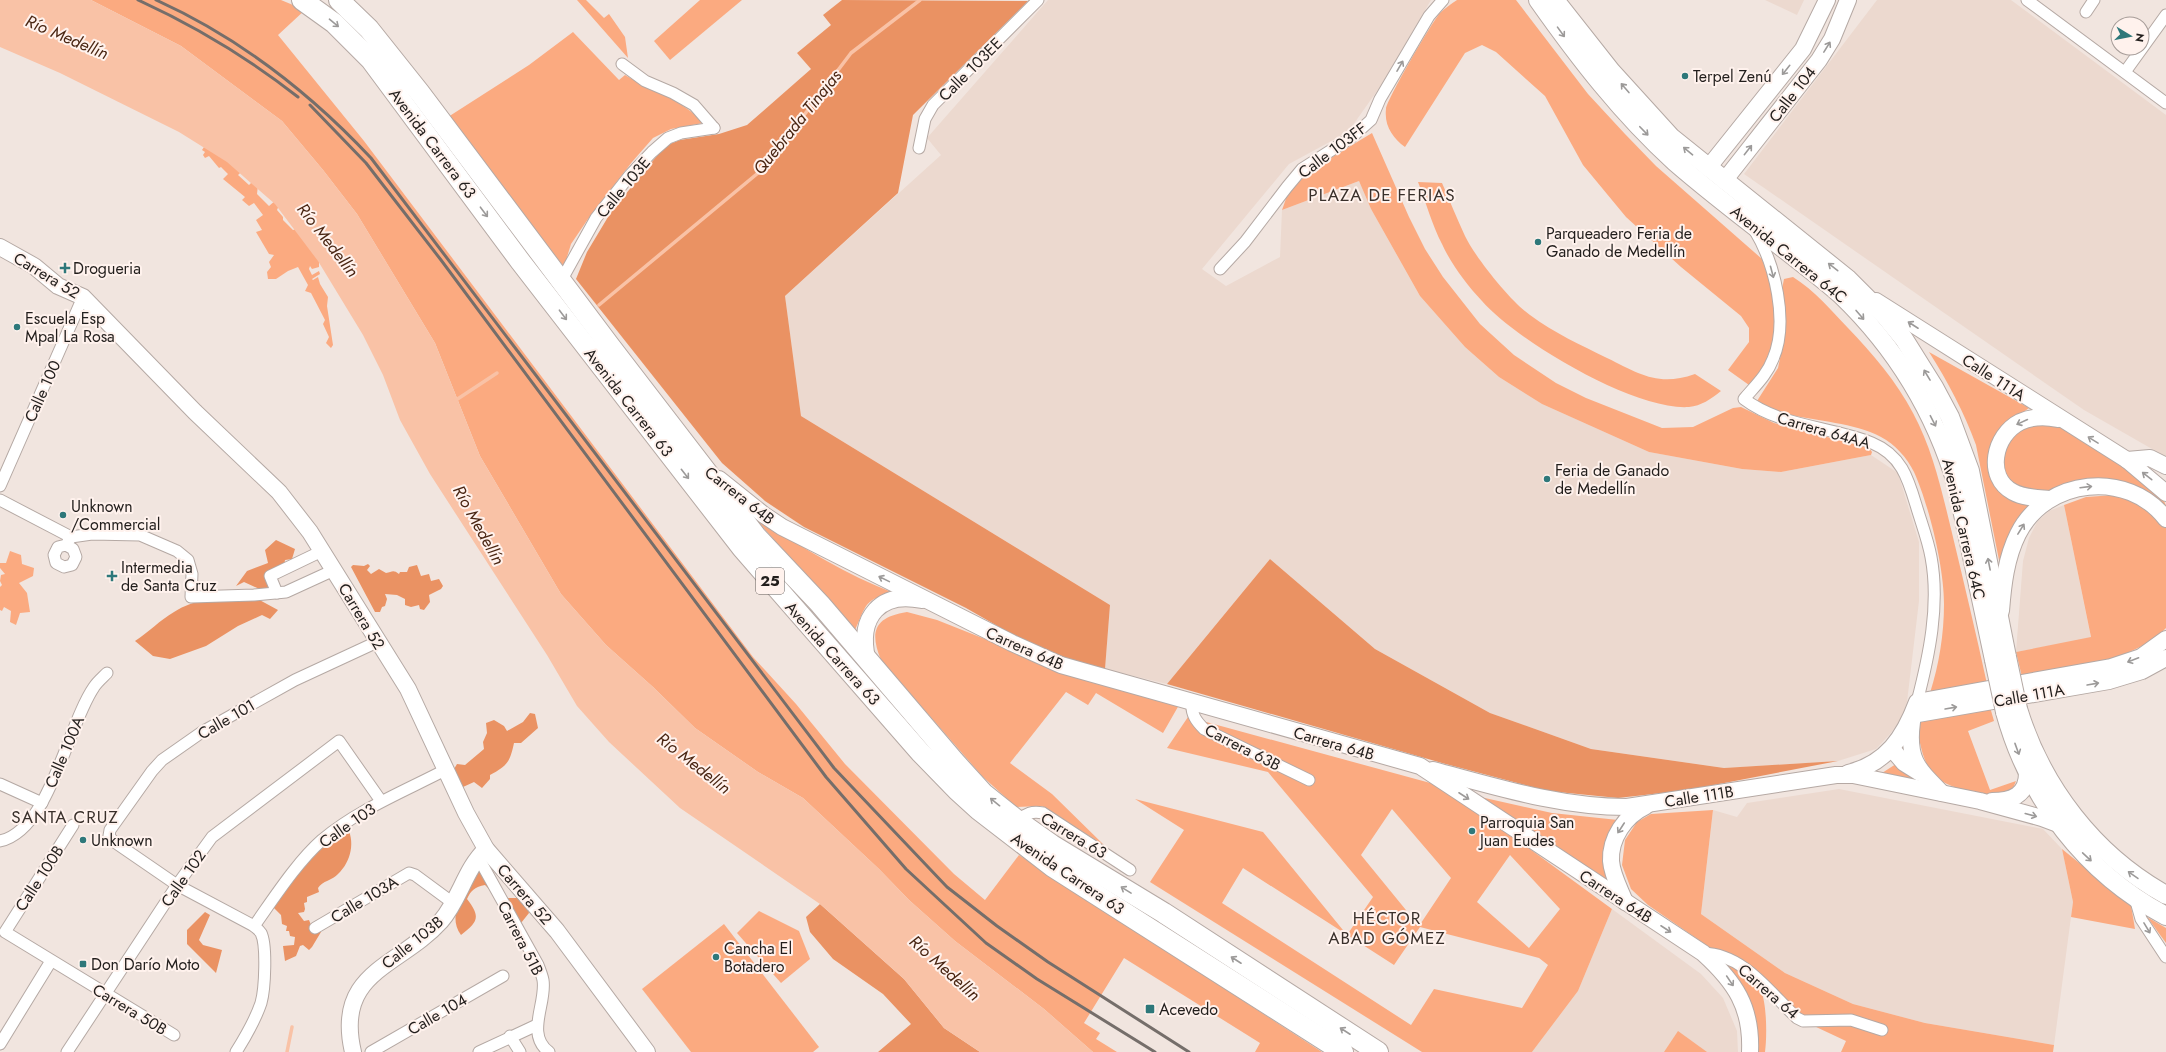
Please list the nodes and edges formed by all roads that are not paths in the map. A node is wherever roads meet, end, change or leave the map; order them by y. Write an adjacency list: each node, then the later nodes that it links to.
1 (302, 0): 94 (highway, Avenida Carrera 63 / 25, one-way to 94)
2 (338, 0): 22 (highway, Avenida Carrera 63 / 25)
3 (1038, 0): 16 (street, Calle 103EE)
4 (1443, 0): 21 (street, Calle 103FF, one-way to 4)
5 (1538, 0): 19 (main road, Avenida Carrera 64C, one-way to 19)
6 (1555, 0): 17 (main road, Avenida Carrera 64C, one-way to 6)
7 (1827, 0): 17 (main road, Calle 104, one-way to 17)
8 (1848, 0): 18 (main road, Calle 104, one-way to 8)
9 (2027, 0): 14 (street)
10 (2094, 0): 11 (street)
11 (2086, 12)
12 (2166, 15): 14 (street)
13 (622, 64): 22 (street, Calle 103E)
14 (2125, 72): 15 (street)
15 (2166, 103)
16 (919, 148)
17 (1708, 168): 18 (main road, Avenida Carrera 64C)
18 (1724, 181): 23 (main road, Avenida Carrera 64C, one-way to 18)
19 (1751, 223): 42 (main road, Avenida Carrera 64C, one-way to 42); 46 (street, Carrera 64AA, one-way to 46)
20 (0, 248): 24 (main road, Carrera 52)
21 (1220, 269)
22 (561, 281): 27 (highway, Avenida Carrera 63 / 25)
23 (1862, 292): 25 (main road, Calle 111A, one-way to 23); 38 (main road, Avenida Carrera 64C, one-way to 23)
24 (84, 297): 29 (street, Calle 100); 34 (main road, Carrera 52)
25 (2060, 419): 26 (main road, Calle 111A, one-way to 25); 31 (main road, one-way to 31)
26 (2127, 460): 28 (main road); 30 (main road, Calle 111A, one-way to 26)
27 (699, 463): 37 (main road, Carrera 64B, one-way to 27); 41 (highway, Avenida Carrera 63 / 25)
28 (2166, 466)
29 (0, 486)
30 (2166, 493)
31 (2049, 499): 33 (main road, one-way to 33); 38 (main road, one-way to 31)
32 (0, 500): 36 (street)
33 (2166, 519)
34 (322, 551): 35 (main road, Carrera 52); 36 (street)
35 (334, 570): 36 (street); 40 (main road, Carrera 52)
36 (277, 593)
37 (931, 603): 41 (main road, Carrera 64B); 45 (main road, Carrera 64B)
38 (2000, 621): 42 (main road, Avenida Carrera 64C)
39 (2166, 639): 46 (main road, Calle 111A, one-way to 46)
40 (377, 642): 50 (main road, Carrera 52); 67 (street, Calle 101)
41 (867, 658): 61 (highway, Avenida Carrera 63 / 25, one-way to 41)
42 (2001, 658): 47 (main road, Avenida Carrera 64C, bridge)
43 (2166, 658): 46 (main road, Calle 111A, one-way to 43)
44 (106, 673): 59 (street, Calle 100A)
45 (1192, 703): 49 (main road, Carrera 64B); 54 (street, Carrera 63B)
46 (1915, 708): 48 (main road, Carrera 64AA); 52 (main road)
47 (2011, 710): 51 (main road, Avenida Carrera 64C, one-way to 51); 69 (main road, Avenida Carrera 64C, one-way to 47)
48 (1892, 749): 52 (main road); 53 (main road, Carrera 64AA)
49 (1420, 766): 60 (main road, Calle 111B); 70 (main road, Carrera 64B, one-way to 70)
50 (446, 769): 57 (street, Calle 103); 65 (main road, Carrera 52)
51 (2027, 772): 58 (main road, Calle 111B); 62 (main road, Avenida Carrera 64C)
52 (1924, 775): 56 (main road)
53 (1836, 776): 56 (main road, Calle 111B); 60 (main road, Calle 111B)
54 (1309, 780)
55 (0, 784): 59 (street)
56 (1942, 793): 58 (main road, Calle 111B)
57 (381, 801): 67 (street, Calle 102); 73 (street, Calle 103)
58 (1980, 801): 62 (main road, Calle 111B, one-way to 62)
59 (42, 803): 64 (street, Calle 100A)
60 (1651, 803): 70 (main road, one-way to 70)
61 (1018, 821): 66 (street, Carrera 63); 95 (highway, Avenida Carrera 63 / 25, one-way to 61)
62 (2058, 824): 68 (main road, Avenida Carrera 64C, one-way to 68)
63 (73, 826): 75 (street, Calle 100B)
64 (0, 841)
65 (482, 853): 71 (main road, Calle 103B); 81 (street, Carrera 51B); 93 (main road, Carrera 52)
66 (1130, 870)
67 (177, 885): 73 (street); 80 (street, Calle 102)
68 (2134, 895): 72 (main road, Avenida Carrera 64C); 77 (street, one-way to 77)
69 (2166, 896)
70 (1625, 902): 76 (main road, Carrera 64B, one-way to 76)
71 (453, 903): 74 (street, Calle 103A); 86 (main road, Calle 103B)
72 (2166, 916)
73 (254, 926): 88 (street)
74 (315, 928)
75 (5, 932): 78 (street, Carrera 50B)
76 (1703, 953): 82 (street, Carrera 64); 96 (main road, Carrera 64B, one-way to 96)
77 (2166, 957)
78 (51, 961): 80 (street, Carrera 50B); 85 (street)
79 (502, 976): 89 (street, Calle 104)
80 (106, 994): 83 (street, Carrera 50B); 87 (street, Calle 102)
81 (537, 1025): 84 (street); 92 (street)
82 (1882, 1030)
83 (174, 1035)
84 (510, 1036): 90 (street); 91 (street)
85 (0, 1044)
86 (351, 1045)
87 (67, 1052)
88 (236, 1052)
89 (371, 1052)
90 (479, 1052)
91 (520, 1052)
92 (549, 1052)
93 (647, 1052)
94 (1343, 1052)
95 (1378, 1052)
96 (1750, 1052)

